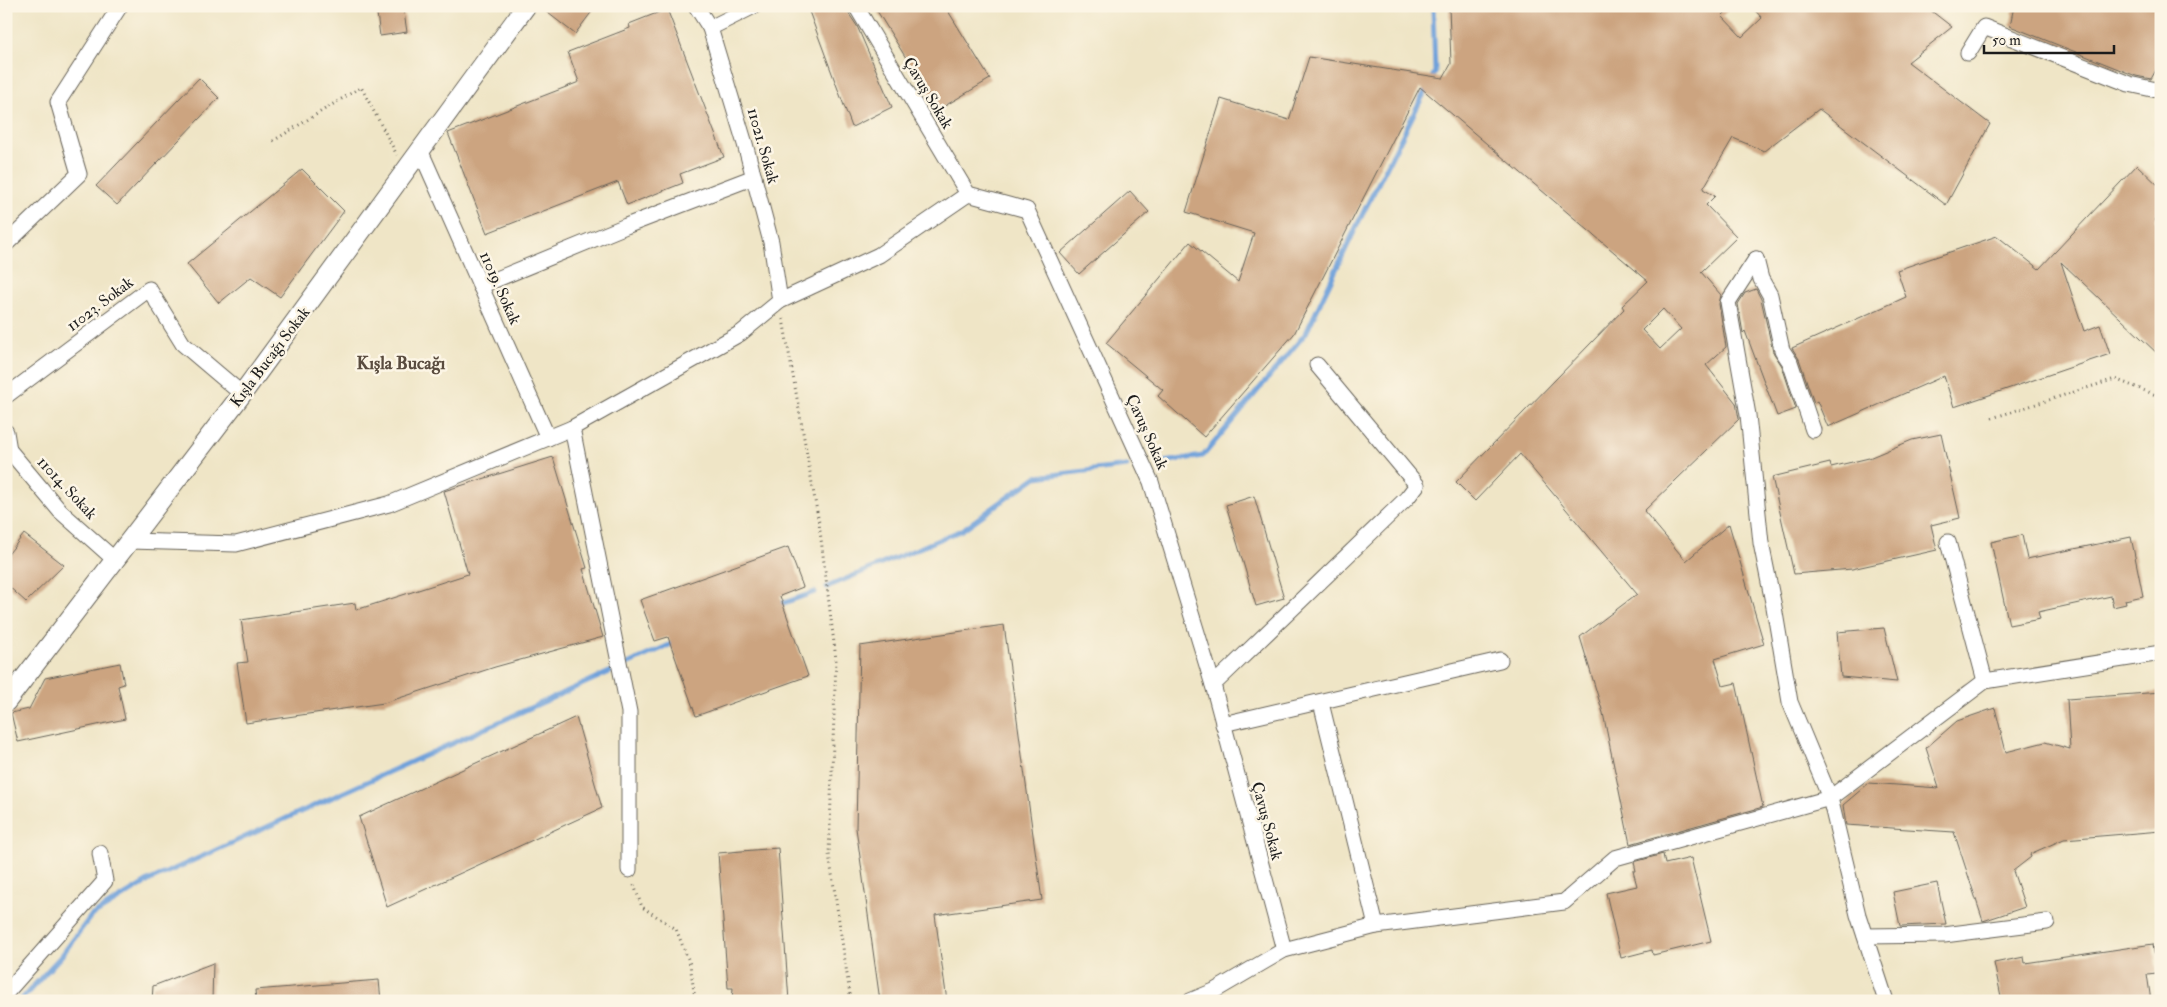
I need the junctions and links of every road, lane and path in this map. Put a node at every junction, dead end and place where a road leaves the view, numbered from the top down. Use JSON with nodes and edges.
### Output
{"nodes":[{"id":1,"x":120,"y":6,"type":"edge"},
{"id":2,"x":526,"y":6,"type":"edge"},
{"id":3,"x":696,"y":6,"type":"edge"},
{"id":4,"x":754,"y":6,"type":"edge"},
{"id":5,"x":854,"y":6,"type":"edge"},
{"id":6,"x":710,"y":28,"type":"junction"},
{"id":7,"x":1968,"y":53,"type":"dead end"},
{"id":8,"x":2161,"y":91,"type":"edge"},
{"id":9,"x":273,"y":141,"type":"dead end"},
{"id":10,"x":421,"y":152,"type":"junction"},
{"id":11,"x":406,"y":171,"type":"junction"},
{"id":12,"x":754,"y":177,"type":"junction"},
{"id":13,"x":968,"y":194,"type":"junction"},
{"id":14,"x":6,"y":244,"type":"edge"},
{"id":15,"x":480,"y":286,"type":"junction"},
{"id":16,"x":780,"y":301,"type":"junction"},
{"id":17,"x":1317,"y":364,"type":"dead end"},
{"id":18,"x":242,"y":394,"type":"junction"},
{"id":19,"x":6,"y":396,"type":"edge"},
{"id":20,"x":2161,"y":397,"type":"edge"},
{"id":21,"x":1992,"y":418,"type":"dead end"},
{"id":22,"x":572,"y":428,"type":"junction"},
{"id":23,"x":1813,"y":430,"type":"dead end"},
{"id":24,"x":6,"y":432,"type":"edge"},
{"id":25,"x":548,"y":438,"type":"junction"},
{"id":26,"x":130,"y":541,"type":"junction"},
{"id":27,"x":1948,"y":542,"type":"dead end"},
{"id":28,"x":115,"y":560,"type":"junction"},
{"id":29,"x":2161,"y":654,"type":"edge"},
{"id":30,"x":1500,"y":660,"type":"dead end"},
{"id":31,"x":1985,"y":681,"type":"junction"},
{"id":32,"x":1213,"y":685,"type":"junction"},
{"id":33,"x":6,"y":702,"type":"edge"},
{"id":34,"x":1321,"y":703,"type":"junction"},
{"id":35,"x":1223,"y":724,"type":"junction"},
{"id":36,"x":1830,"y":798,"type":"junction"},
{"id":37,"x":100,"y":853,"type":"dead end"},
{"id":38,"x":629,"y":870,"type":"joint"},
{"id":39,"x":2047,"y":922,"type":"dead end"},
{"id":40,"x":1376,"y":926,"type":"junction"},
{"id":41,"x":1865,"y":936,"type":"junction"},
{"id":42,"x":1284,"y":950,"type":"junction"},
{"id":43,"x":6,"y":994,"type":"edge"},
{"id":44,"x":1214,"y":996,"type":"edge"},
{"id":45,"x":693,"y":1001,"type":"edge"},
{"id":46,"x":850,"y":1001,"type":"edge"},
{"id":47,"x":1190,"y":1001,"type":"edge"},
{"id":48,"x":1886,"y":1001,"type":"edge"}],
"edges":[{"from":1,"to":14,"type":"street"},
{"from":2,"to":10,"type":"street","name":"Kışla Bucağı Sokak"},
{"from":3,"to":6,"type":"street","name":"11021. Sokak"},
{"from":4,"to":6,"type":"street"},
{"from":5,"to":13,"type":"street","name":"Çavuş Sokak"},
{"from":6,"to":12,"type":"street","name":"11021. Sokak"},
{"from":7,"to":8,"type":"street"},
{"from":9,"to":11,"type":"path"},
{"from":10,"to":11,"type":"street","name":"Kışla Bucağı Sokak"},
{"from":10,"to":15,"type":"street","name":"11019. Sokak"},
{"from":11,"to":18,"type":"street","name":"Kışla Bucağı Sokak"},
{"from":12,"to":15,"type":"street"},
{"from":12,"to":16,"type":"street","name":"11021. Sokak"},
{"from":13,"to":16,"type":"street"},
{"from":13,"to":32,"type":"street","name":"Çavuş Sokak"},
{"from":15,"to":25,"type":"street","name":"11019. Sokak"},
{"from":16,"to":22,"type":"street"},
{"from":16,"to":46,"type":"path"},
{"from":17,"to":32,"type":"street"},
{"from":18,"to":19,"type":"street","name":"11023. Sokak"},
{"from":18,"to":26,"type":"street","name":"Kışla Bucağı Sokak"},
{"from":20,"to":21,"type":"path"},
{"from":22,"to":25,"type":"street"},
{"from":22,"to":38,"type":"street"},
{"from":23,"to":36,"type":"street"},
{"from":24,"to":28,"type":"street","name":"11014. Sokak"},
{"from":25,"to":26,"type":"street"},
{"from":26,"to":28,"type":"street","name":"Kışla Bucağı Sokak"},
{"from":27,"to":31,"type":"street"},
{"from":28,"to":33,"type":"street","name":"Kışla Bucağı Sokak"},
{"from":29,"to":31,"type":"street"},
{"from":30,"to":34,"type":"street"},
{"from":31,"to":36,"type":"street"},
{"from":32,"to":35,"type":"street","name":"Çavuş Sokak"},
{"from":34,"to":35,"type":"street"},
{"from":34,"to":40,"type":"street"},
{"from":35,"to":42,"type":"street","name":"Çavuş Sokak"},
{"from":36,"to":40,"type":"street"},
{"from":36,"to":41,"type":"street"},
{"from":37,"to":43,"type":"street"},
{"from":38,"to":45,"type":"path"},
{"from":39,"to":41,"type":"street"},
{"from":40,"to":42,"type":"street"},
{"from":41,"to":48,"type":"street"},
{"from":42,"to":44,"type":"street"},
{"from":44,"to":47,"type":"street"}]}
